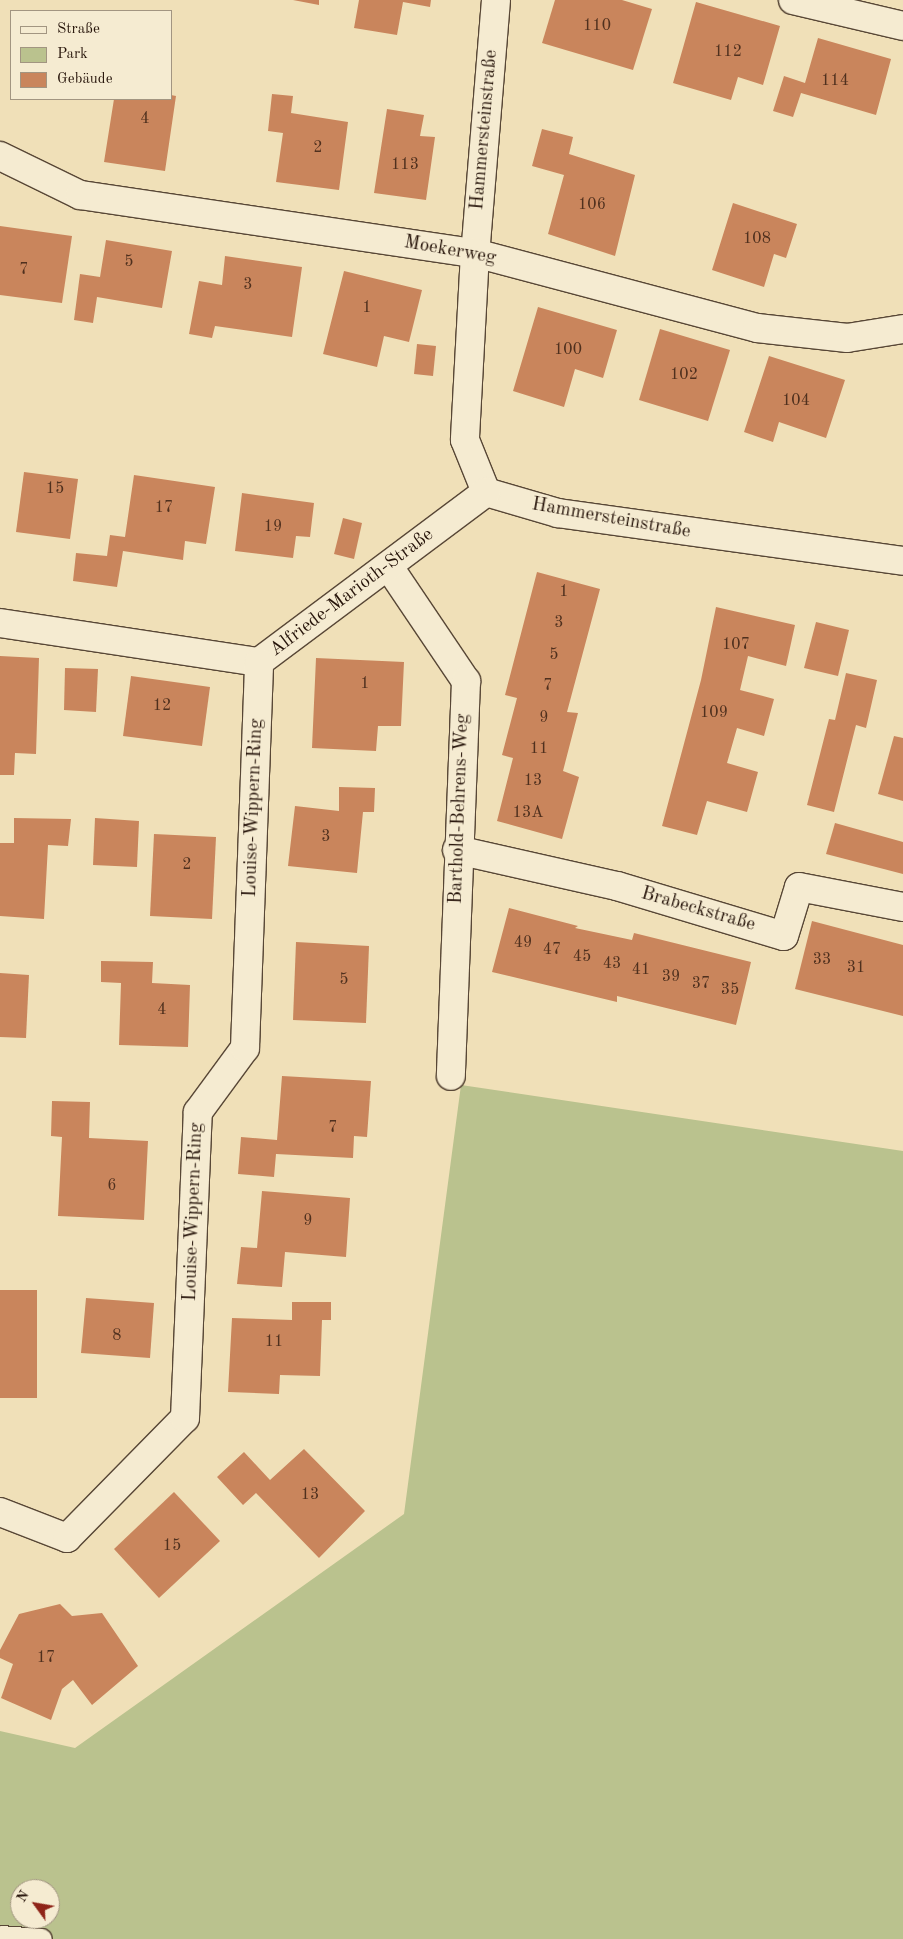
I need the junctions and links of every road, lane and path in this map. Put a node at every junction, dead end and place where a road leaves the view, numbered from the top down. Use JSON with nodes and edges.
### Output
{"nodes":[{"id":1,"x":496,"y":0,"type":"edge"},
{"id":2,"x":793,"y":0,"type":"edge"},
{"id":3,"x":903,"y":26,"type":"edge"},
{"id":4,"x":0,"y":156,"type":"edge"},
{"id":5,"x":475,"y":253,"type":"junction"},
{"id":6,"x":903,"y":329,"type":"edge"},
{"id":7,"x":486,"y":492,"type":"junction"},
{"id":8,"x":903,"y":561,"type":"edge"},
{"id":9,"x":389,"y":567,"type":"junction"},
{"id":10,"x":0,"y":623,"type":"edge"},
{"id":11,"x":259,"y":662,"type":"junction"},
{"id":12,"x":458,"y":850,"type":"junction"},
{"id":13,"x":903,"y":907,"type":"edge"},
{"id":14,"x":451,"y":1076,"type":"dead end"},
{"id":15,"x":0,"y":1512,"type":"edge"},
{"id":16,"x":0,"y":1936,"type":"edge"},
{"id":17,"x":41,"y":1939,"type":"edge"}],
"edges":[{"from":1,"to":5,"type":"street","name":"Hammersteinstraße"},
{"from":2,"to":3,"type":"street"},
{"from":4,"to":5,"type":"street","name":"Moekerweg"},
{"from":5,"to":6,"type":"street","name":"Moekerweg"},
{"from":5,"to":7,"type":"street","name":"Hammersteinstraße"},
{"from":7,"to":8,"type":"street","name":"Hammersteinstraße"},
{"from":7,"to":9,"type":"street","name":"Alfriede-Marioth-Straße"},
{"from":9,"to":11,"type":"street","name":"Alfriede-Marioth-Straße"},
{"from":9,"to":12,"type":"street","name":"Barthold-Behrens-Weg"},
{"from":10,"to":11,"type":"street","name":"Alfriede-Marioth-Straße"},
{"from":11,"to":15,"type":"street","name":"Louise-Wippern-Ring"},
{"from":12,"to":13,"type":"street","name":"Brabeckstraße"},
{"from":12,"to":14,"type":"street","name":"Barthold-Behrens-Weg"},
{"from":16,"to":17,"type":"lane"}]}
